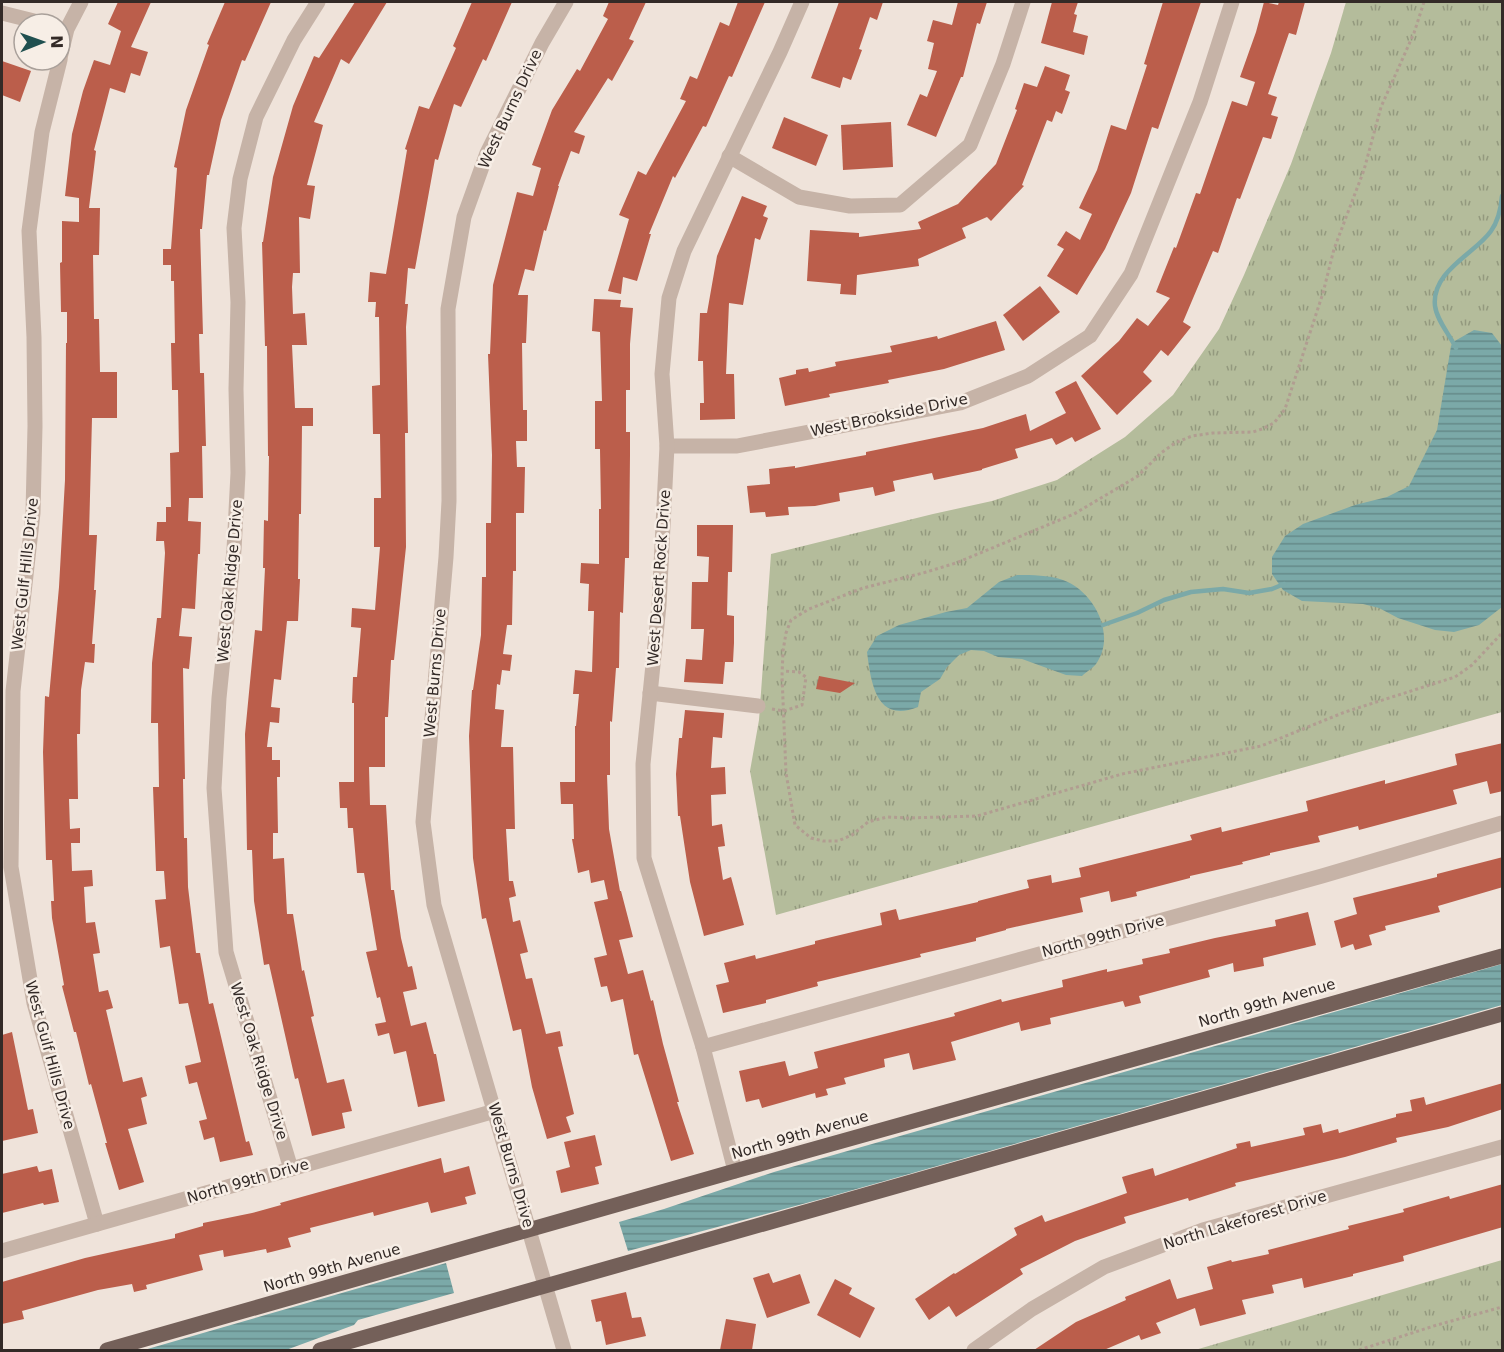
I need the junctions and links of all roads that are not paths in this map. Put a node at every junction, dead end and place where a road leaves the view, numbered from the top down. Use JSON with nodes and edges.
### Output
{"nodes":[{"id":1,"x":81,"y":2,"type":"edge"},
{"id":2,"x":318,"y":2,"type":"edge"},
{"id":3,"x":566,"y":2,"type":"edge"},
{"id":4,"x":802,"y":2,"type":"edge"},
{"id":5,"x":1023,"y":2,"type":"edge"},
{"id":6,"x":1232,"y":2,"type":"edge"},
{"id":7,"x":72,"y":16,"type":"edge"},
{"id":8,"x":57,"y":72,"type":"edge"},
{"id":9,"x":729,"y":156,"type":"junction"},
{"id":10,"x":668,"y":446,"type":"junction"},
{"id":11,"x":650,"y":693,"type":"junction"},
{"id":12,"x":758,"y":706,"type":"road end"},
{"id":13,"x":1503,"y":823,"type":"edge"},
{"id":14,"x":1503,"y":956,"type":"edge"},
{"id":15,"x":1503,"y":1014,"type":"edge"},
{"id":16,"x":703,"y":1047,"type":"junction"},
{"id":17,"x":495,"y":1111,"type":"junction"},
{"id":18,"x":1503,"y":1147,"type":"edge"},
{"id":19,"x":291,"y":1169,"type":"junction"},
{"id":20,"x":735,"y":1172,"type":"junction"},
{"id":21,"x":97,"y":1224,"type":"junction"},
{"id":22,"x":530,"y":1230,"type":"junction"},
{"id":23,"x":2,"y":1251,"type":"edge"},
{"id":24,"x":546,"y":1287,"type":"junction"},
{"id":25,"x":107,"y":1350,"type":"edge"},
{"id":26,"x":320,"y":1350,"type":"edge"},
{"id":27,"x":564,"y":1350,"type":"edge"},
{"id":28,"x":974,"y":1350,"type":"edge"}],
"edges":[{"from":1,"to":7,"type":"street","name":"West Gulf Hills Drive"},
{"from":2,"to":19,"type":"street","name":"West Oak Ridge Drive"},
{"from":3,"to":17,"type":"street","name":"West Burns Drive"},
{"from":4,"to":9,"type":"street","name":"West Desert Rock Drive"},
{"from":5,"to":9,"type":"street"},
{"from":6,"to":10,"type":"street","name":"West Brookside Drive"},
{"from":8,"to":21,"type":"street","name":"West Gulf Hills Drive"},
{"from":9,"to":10,"type":"street","name":"West Desert Rock Drive"},
{"from":10,"to":11,"type":"street","name":"West Desert Rock Drive"},
{"from":11,"to":12,"type":"street"},
{"from":11,"to":16,"type":"street","name":"West Desert Rock Drive"},
{"from":13,"to":16,"type":"street","name":"North 99th Drive"},
{"from":14,"to":20,"type":"main road","name":"North 99th Avenue"},
{"from":15,"to":24,"type":"main road"},
{"from":16,"to":20,"type":"street","name":"West Desert Rock Drive"},
{"from":17,"to":19,"type":"street","name":"North 99th Drive"},
{"from":17,"to":22,"type":"street","name":"West Burns Drive"},
{"from":18,"to":28,"type":"street","name":"North Lakeforest Drive"},
{"from":19,"to":21,"type":"street","name":"North 99th Drive"},
{"from":20,"to":22,"type":"main road","name":"North 99th Avenue"},
{"from":21,"to":23,"type":"street","name":"North 99th Drive"},
{"from":22,"to":24,"type":"street","name":"West Burns Drive"},
{"from":22,"to":25,"type":"main road","name":"North 99th Avenue"},
{"from":24,"to":26,"type":"main road"},
{"from":24,"to":27,"type":"street","name":"West Burns Drive"}]}
